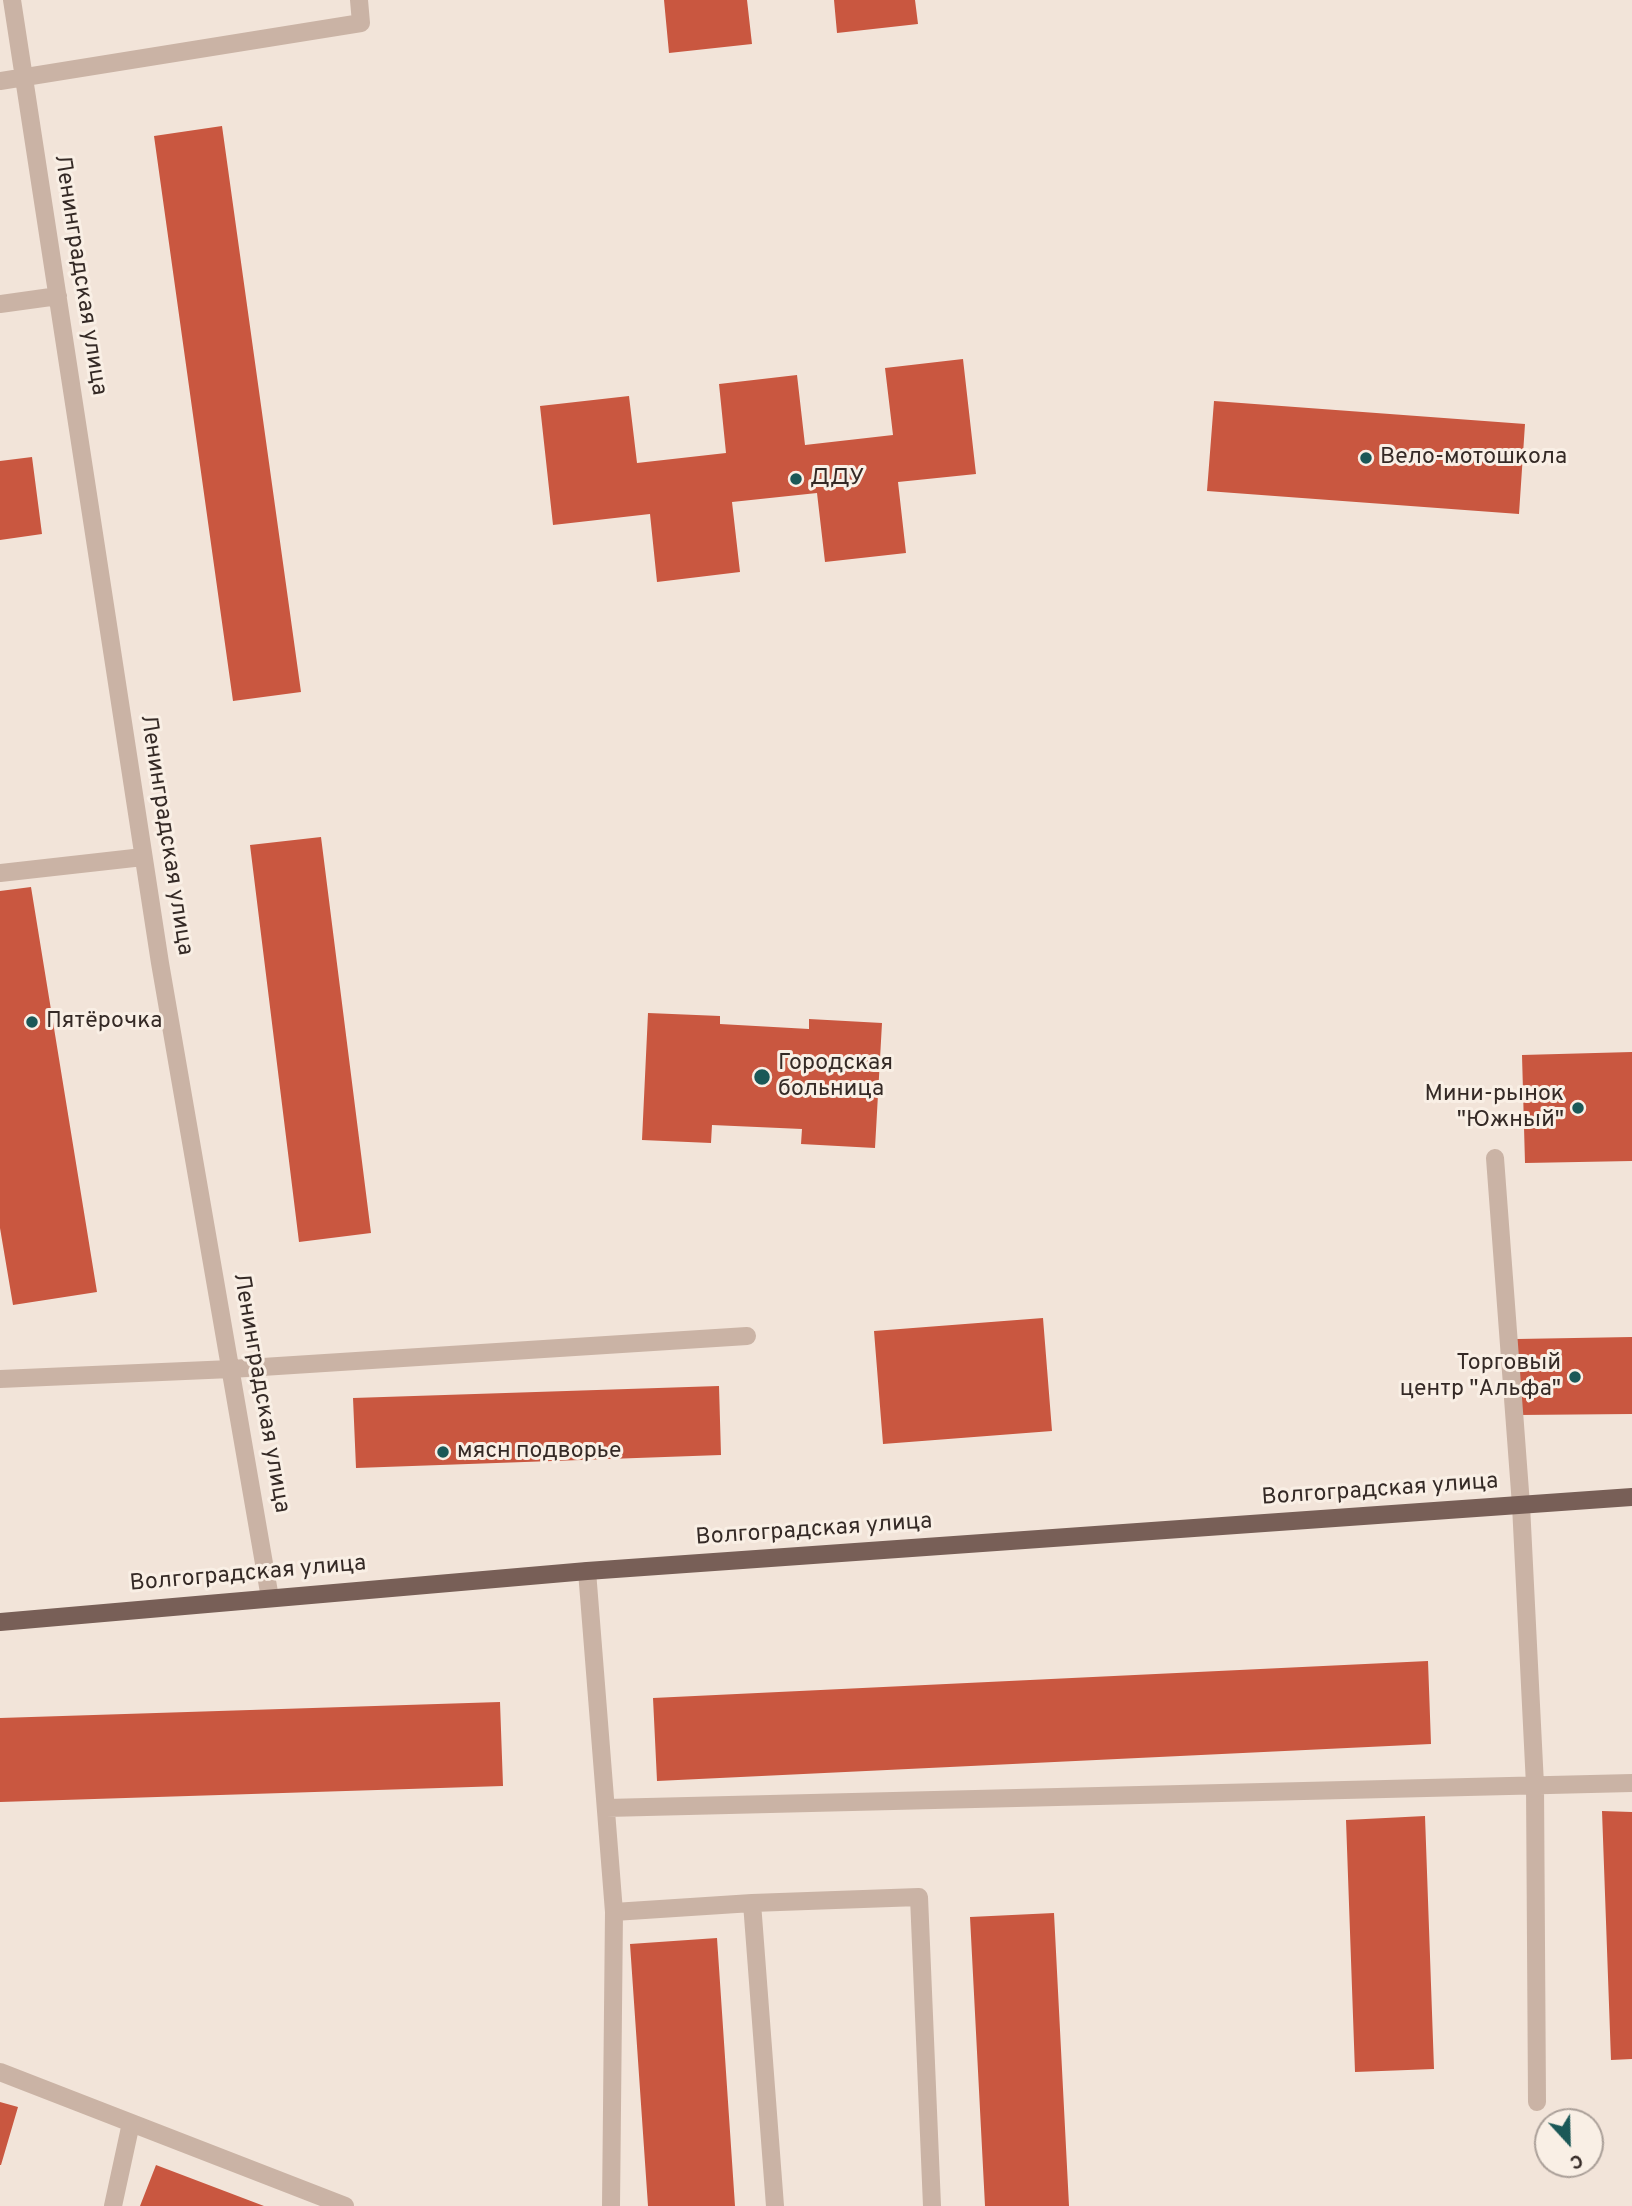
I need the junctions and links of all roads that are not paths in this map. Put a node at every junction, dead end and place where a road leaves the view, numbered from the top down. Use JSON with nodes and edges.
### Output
{"nodes":[{"id":1,"x":12,"y":0,"type":"edge"},
{"id":2,"x":359,"y":0,"type":"edge"},
{"id":3,"x":24,"y":77,"type":"junction"},
{"id":4,"x":0,"y":81,"type":"edge"},
{"id":5,"x":58,"y":296,"type":"junction"},
{"id":6,"x":0,"y":304,"type":"edge"},
{"id":7,"x":143,"y":857,"type":"junction"},
{"id":8,"x":0,"y":873,"type":"edge"},
{"id":9,"x":1495,"y":1157,"type":"dead end"},
{"id":10,"x":747,"y":1336,"type":"dead end"},
{"id":11,"x":231,"y":1369,"type":"junction"},
{"id":12,"x":0,"y":1379,"type":"edge"},
{"id":13,"x":1632,"y":1497,"type":"edge"},
{"id":14,"x":1521,"y":1505,"type":"junction"},
{"id":15,"x":587,"y":1571,"type":"junction"},
{"id":16,"x":271,"y":1598,"type":"junction"},
{"id":17,"x":0,"y":1622,"type":"edge"},
{"id":18,"x":1632,"y":1783,"type":"edge"},
{"id":19,"x":1535,"y":1785,"type":"junction"},
{"id":20,"x":606,"y":1808,"type":"junction"},
{"id":21,"x":752,"y":1903,"type":"junction"},
{"id":22,"x":614,"y":1912,"type":"junction"},
{"id":23,"x":0,"y":2072,"type":"edge"},
{"id":24,"x":1537,"y":2102,"type":"dead end"},
{"id":25,"x":131,"y":2123,"type":"junction"},
{"id":26,"x":113,"y":2206,"type":"edge"},
{"id":27,"x":345,"y":2206,"type":"edge"},
{"id":28,"x":611,"y":2206,"type":"edge"},
{"id":29,"x":775,"y":2206,"type":"edge"},
{"id":30,"x":932,"y":2206,"type":"edge"}],
"edges":[{"from":1,"to":3,"type":"street","name":"Ленинградская улица"},
{"from":2,"to":3,"type":"street"},
{"from":3,"to":4,"type":"street"},
{"from":3,"to":5,"type":"street","name":"Ленинградская улица"},
{"from":5,"to":6,"type":"street"},
{"from":5,"to":7,"type":"street","name":"Ленинградская улица"},
{"from":7,"to":8,"type":"street"},
{"from":7,"to":11,"type":"street","name":"Ленинградская улица"},
{"from":9,"to":14,"type":"street"},
{"from":10,"to":11,"type":"street"},
{"from":11,"to":12,"type":"street"},
{"from":11,"to":16,"type":"street","name":"Ленинградская улица"},
{"from":13,"to":14,"type":"main road","name":"Волгоградская улица"},
{"from":14,"to":15,"type":"main road","name":"Волгоградская улица"},
{"from":14,"to":19,"type":"street"},
{"from":15,"to":16,"type":"main road","name":"Волгоградская улица"},
{"from":15,"to":20,"type":"street"},
{"from":16,"to":17,"type":"main road","name":"Волгоградская улица"},
{"from":18,"to":19,"type":"street"},
{"from":19,"to":20,"type":"street"},
{"from":19,"to":24,"type":"street"},
{"from":20,"to":22,"type":"street"},
{"from":21,"to":22,"type":"street"},
{"from":21,"to":29,"type":"street"},
{"from":21,"to":30,"type":"street"},
{"from":22,"to":28,"type":"street"},
{"from":23,"to":25,"type":"street"},
{"from":25,"to":26,"type":"street"},
{"from":25,"to":27,"type":"street"}]}
